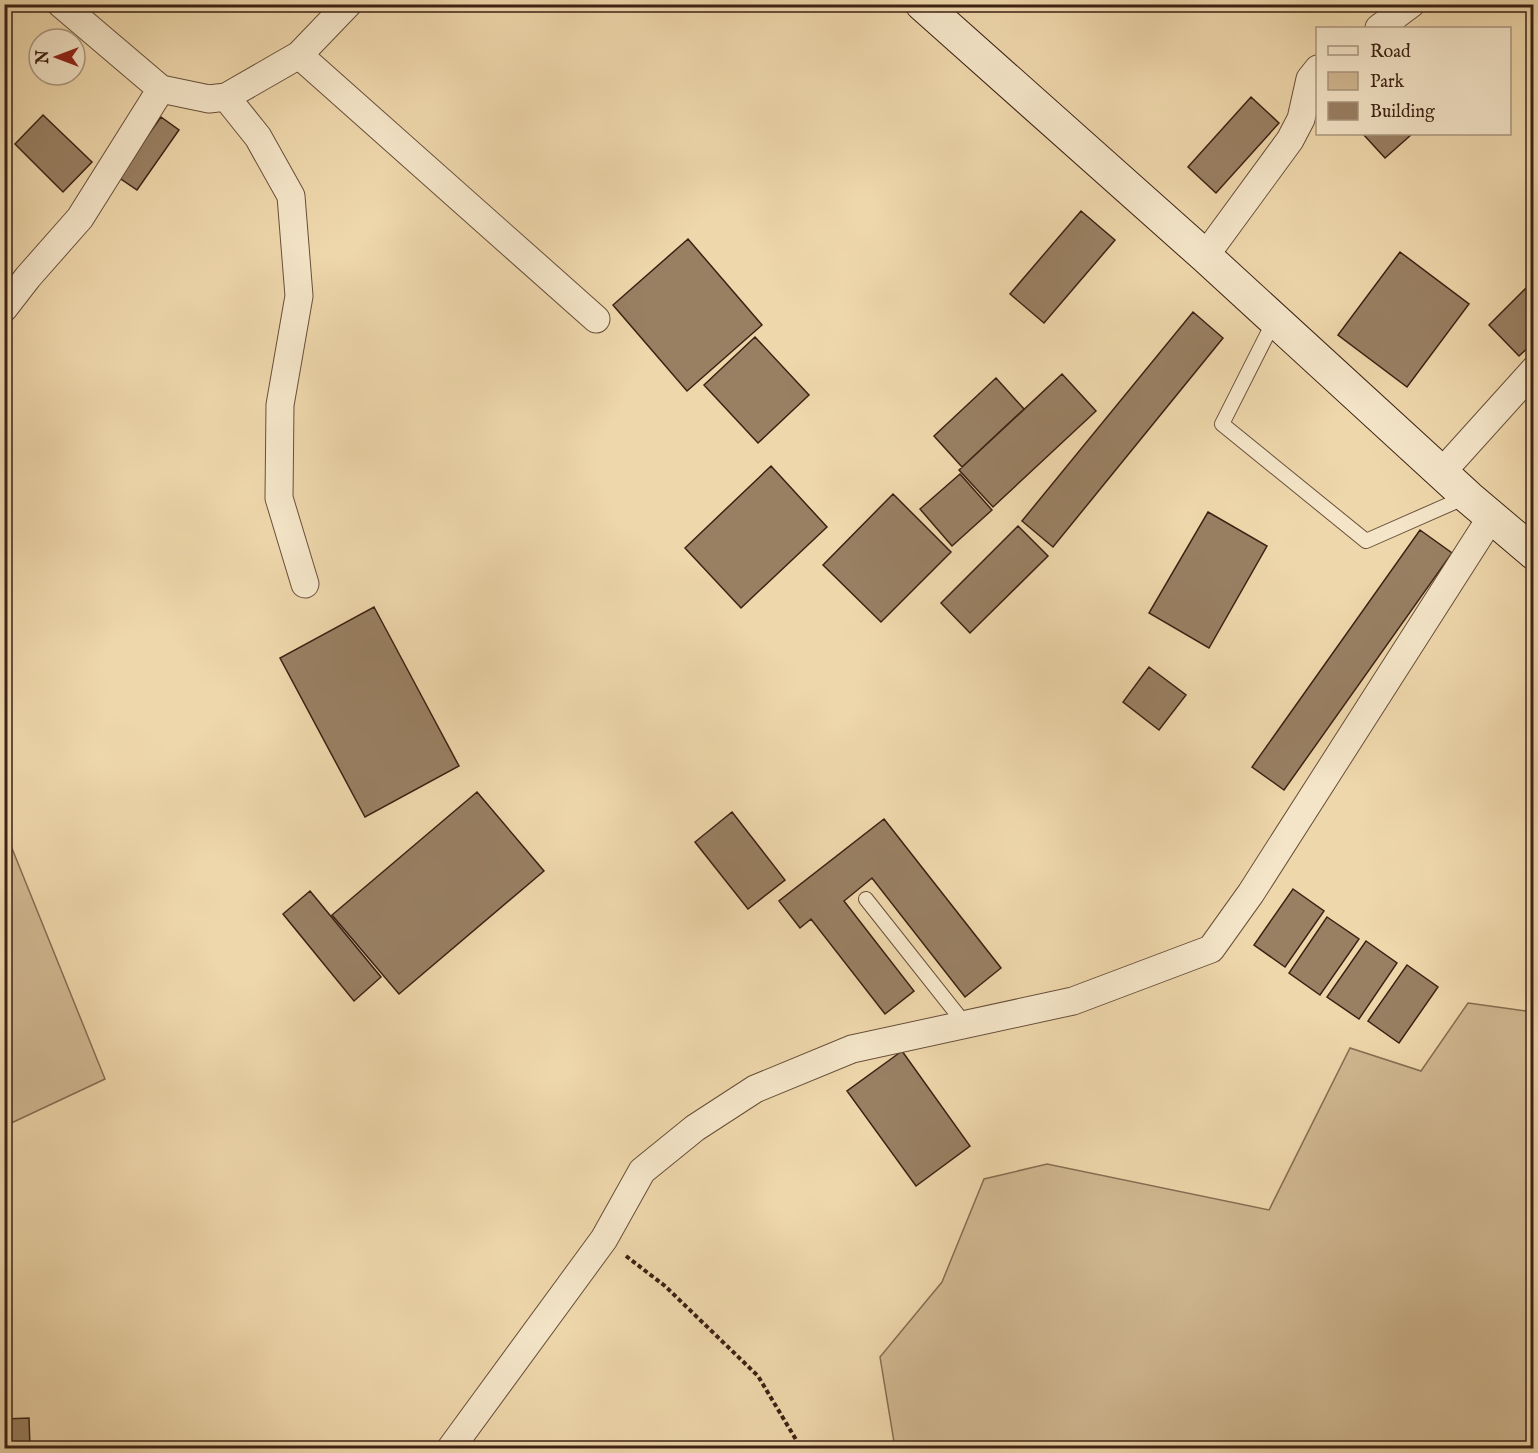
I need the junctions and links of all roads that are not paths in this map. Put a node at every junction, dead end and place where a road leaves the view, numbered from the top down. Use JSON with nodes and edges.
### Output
{"nodes":[{"id":1,"x":61,"y":4,"type":"edge"},
{"id":2,"x":348,"y":4,"type":"edge"},
{"id":3,"x":922,"y":4,"type":"edge"},
{"id":4,"x":1411,"y":4,"type":"edge"},
{"id":5,"x":1380,"y":27,"type":"edge"},
{"id":6,"x":299,"y":54,"type":"junction"},
{"id":7,"x":1316,"y":70,"type":"edge"},
{"id":8,"x":161,"y":89,"type":"junction"},
{"id":9,"x":226,"y":97,"type":"junction"},
{"id":10,"x":1206,"y":256,"type":"junction"},
{"id":11,"x":4,"y":308,"type":"edge"},
{"id":12,"x":596,"y":319,"type":"dead end"},
{"id":13,"x":1275,"y":319,"type":"junction"},
{"id":14,"x":1533,"y":370,"type":"edge"},
{"id":15,"x":1442,"y":472,"type":"junction"},
{"id":16,"x":1480,"y":506,"type":"junction"},
{"id":17,"x":1529,"y":541,"type":"edge"},
{"id":18,"x":305,"y":584,"type":"dead end"},
{"id":19,"x":866,"y":899,"type":"dead end"},
{"id":20,"x":964,"y":1024,"type":"junction"},
{"id":21,"x":451,"y":1449,"type":"edge"}],
"edges":[{"from":1,"to":8,"type":"street"},
{"from":2,"to":6,"type":"street"},
{"from":3,"to":10,"type":"main road"},
{"from":4,"to":5,"type":"street"},
{"from":6,"to":9,"type":"street"},
{"from":6,"to":12,"type":"street"},
{"from":7,"to":10,"type":"street"},
{"from":8,"to":9,"type":"street"},
{"from":8,"to":11,"type":"street"},
{"from":9,"to":18,"type":"street"},
{"from":10,"to":13,"type":"main road"},
{"from":13,"to":15,"type":"main road"},
{"from":13,"to":16,"type":"lane"},
{"from":14,"to":15,"type":"street"},
{"from":15,"to":16,"type":"main road"},
{"from":16,"to":17,"type":"main road"},
{"from":16,"to":20,"type":"street"},
{"from":19,"to":20,"type":"lane"},
{"from":20,"to":21,"type":"street"}]}
